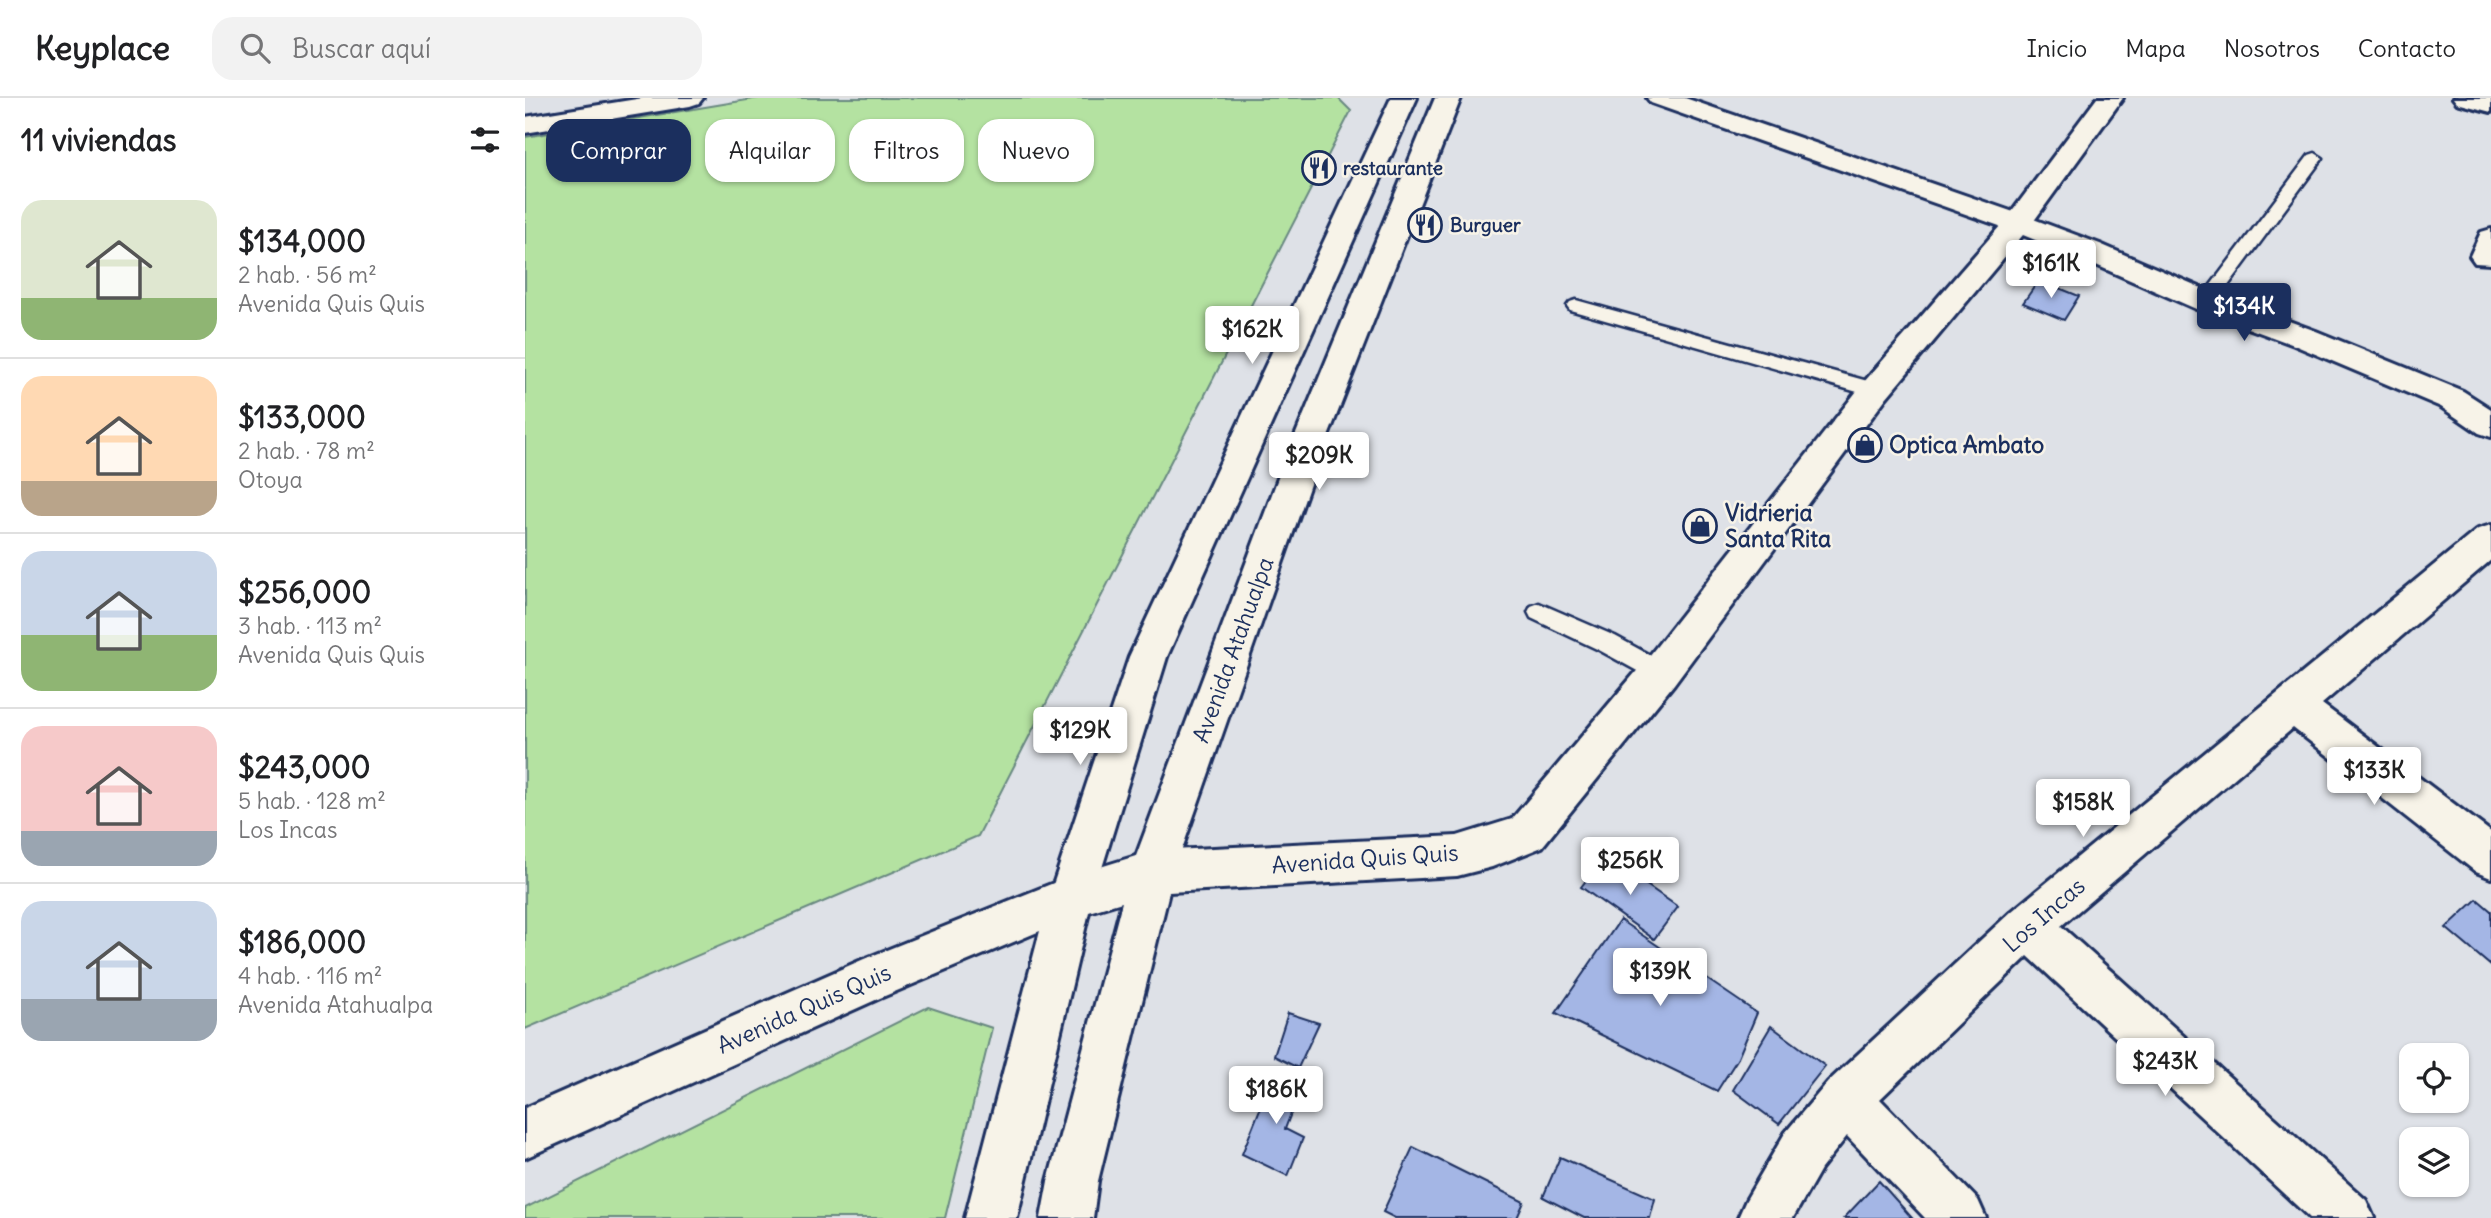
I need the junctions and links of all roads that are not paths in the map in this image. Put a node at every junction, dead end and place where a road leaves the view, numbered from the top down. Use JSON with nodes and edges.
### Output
{"nodes":[{"id":1,"x":1404,"y":98,"type":"edge"},
{"id":2,"x":1448,"y":98,"type":"edge"},
{"id":3,"x":1660,"y":98,"type":"edge"},
{"id":4,"x":2110,"y":98,"type":"edge"},
{"id":5,"x":2466,"y":98,"type":"edge"},
{"id":6,"x":682,"y":99,"type":"edge"},
{"id":7,"x":1690,"y":102,"type":"edge"},
{"id":8,"x":2491,"y":104,"type":"edge"},
{"id":9,"x":525,"y":125,"type":"edge"},
{"id":10,"x":2315,"y":158,"type":"dead end"},
{"id":11,"x":2018,"y":223,"type":"junction"},
{"id":12,"x":2207,"y":302,"type":"junction"},
{"id":13,"x":1576,"y":306,"type":"dead end"},
{"id":14,"x":1875,"y":390,"type":"junction"},
{"id":15,"x":2491,"y":425,"type":"edge"},
{"id":16,"x":2491,"y":539,"type":"edge"},
{"id":17,"x":1539,"y":612,"type":"dead end"},
{"id":18,"x":1660,"y":672,"type":"junction"},
{"id":19,"x":2294,"y":706,"type":"junction"},
{"id":20,"x":2491,"y":858,"type":"edge"},
{"id":21,"x":1152,"y":872,"type":"junction"},
{"id":22,"x":1071,"y":897,"type":"junction"},
{"id":23,"x":2028,"y":926,"type":"junction"},
{"id":24,"x":1845,"y":1100,"type":"junction"},
{"id":25,"x":525,"y":1133,"type":"edge"},
{"id":26,"x":991,"y":1218,"type":"edge"},
{"id":27,"x":1067,"y":1218,"type":"edge"},
{"id":28,"x":1764,"y":1218,"type":"edge"},
{"id":29,"x":1960,"y":1218,"type":"edge"},
{"id":30,"x":2349,"y":1218,"type":"edge"}],
"edges":[{"from":1,"to":22,"type":"main road"},
{"from":2,"to":21,"type":"main road","name":"Avenida Atahualpa"},
{"from":3,"to":7,"type":"main road"},
{"from":4,"to":11,"type":"main road","name":"Avenida Quis Quis"},
{"from":5,"to":8,"type":"main road"},
{"from":6,"to":9,"type":"main road"},
{"from":7,"to":11,"type":"main road"},
{"from":10,"to":12,"type":"lane"},
{"from":11,"to":12,"type":"main road"},
{"from":11,"to":14,"type":"main road","name":"Avenida Quis Quis"},
{"from":12,"to":15,"type":"main road"},
{"from":13,"to":14,"type":"lane"},
{"from":14,"to":18,"type":"main road","name":"Avenida Quis Quis"},
{"from":16,"to":19,"type":"main road","name":"Los Incas"},
{"from":17,"to":18,"type":"lane"},
{"from":18,"to":21,"type":"main road","name":"Avenida Quis Quis"},
{"from":19,"to":20,"type":"main road"},
{"from":19,"to":23,"type":"main road","name":"Los Incas"},
{"from":21,"to":22,"type":"main road","name":"Avenida Quis Quis"},
{"from":21,"to":27,"type":"main road","name":"Avenida Atahualpa"},
{"from":22,"to":25,"type":"main road","name":"Avenida Quis Quis"},
{"from":22,"to":26,"type":"main road"},
{"from":23,"to":24,"type":"main road","name":"Los Incas"},
{"from":23,"to":30,"type":"main road"},
{"from":24,"to":28,"type":"main road","name":"Los Incas"},
{"from":24,"to":29,"type":"main road"}]}
